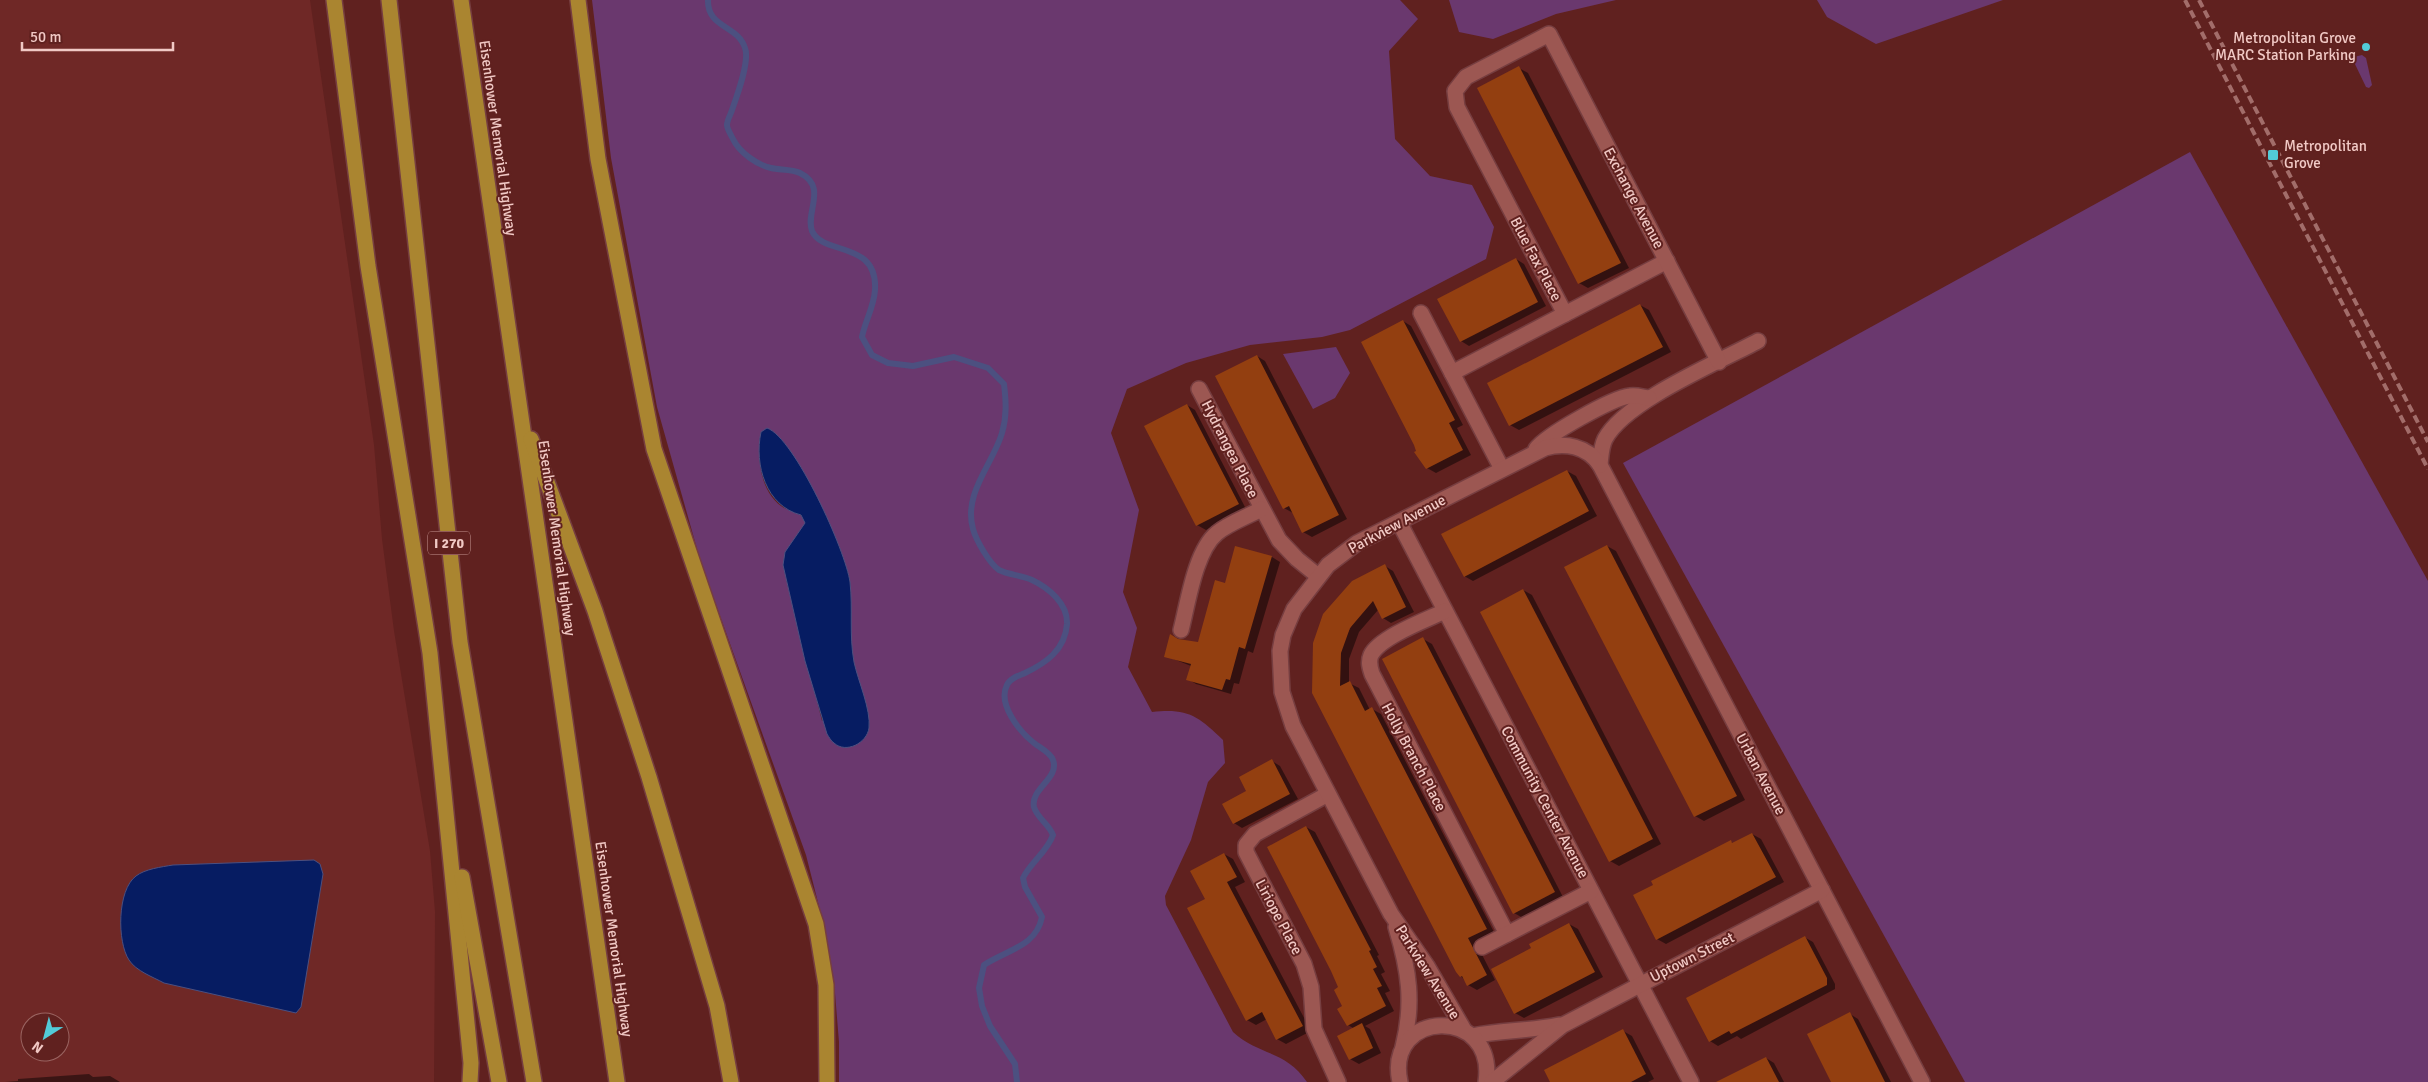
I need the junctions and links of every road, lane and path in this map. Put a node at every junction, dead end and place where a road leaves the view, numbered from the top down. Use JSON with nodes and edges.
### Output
{"nodes":[{"id":1,"x":334,"y":0,"type":"edge"},
{"id":2,"x":389,"y":0,"type":"edge"},
{"id":3,"x":461,"y":0,"type":"edge"},
{"id":4,"x":578,"y":0,"type":"edge"},
{"id":5,"x":1549,"y":34,"type":"joint"},
{"id":6,"x":1667,"y":261,"type":"junction"},
{"id":7,"x":1421,"y":313,"type":"dead end"},
{"id":8,"x":1565,"y":314,"type":"junction"},
{"id":9,"x":1758,"y":342,"type":"dead end"},
{"id":10,"x":1720,"y":362,"type":"junction"},
{"id":11,"x":1452,"y":373,"type":"junction"},
{"id":12,"x":1199,"y":389,"type":"dead end"},
{"id":13,"x":1649,"y":398,"type":"junction"},
{"id":14,"x":521,"y":412,"type":"junction"},
{"id":15,"x":1534,"y":452,"type":"junction"},
{"id":16,"x":1600,"y":465,"type":"junction"},
{"id":17,"x":1502,"y":469,"type":"junction"},
{"id":18,"x":1261,"y":509,"type":"junction"},
{"id":19,"x":1399,"y":522,"type":"junction"},
{"id":20,"x":1318,"y":576,"type":"junction"},
{"id":21,"x":1445,"y":611,"type":"junction"},
{"id":22,"x":1181,"y":630,"type":"dead end"},
{"id":23,"x":1328,"y":794,"type":"junction"},
{"id":24,"x":446,"y":795,"type":"junction"},
{"id":25,"x":1591,"y":890,"type":"junction"},
{"id":26,"x":1822,"y":890,"type":"junction"},
{"id":27,"x":1391,"y":914,"type":"junction"},
{"id":28,"x":1507,"y":934,"type":"junction"},
{"id":29,"x":1482,"y":947,"type":"dead end"},
{"id":30,"x":1640,"y":984,"type":"junction"},
{"id":31,"x":1563,"y":1024,"type":"junction"},
{"id":32,"x":1468,"y":1033,"type":"junction"},
{"id":33,"x":1402,"y":1050,"type":"junction"},
{"id":34,"x":1687,"y":1081,"type":"edge"},
{"id":35,"x":470,"y":1082,"type":"edge"},
{"id":36,"x":498,"y":1082,"type":"edge"},
{"id":37,"x":534,"y":1082,"type":"edge"},
{"id":38,"x":617,"y":1082,"type":"edge"},
{"id":39,"x":731,"y":1082,"type":"edge"},
{"id":40,"x":828,"y":1082,"type":"edge"},
{"id":41,"x":1338,"y":1082,"type":"edge"},
{"id":42,"x":1400,"y":1082,"type":"edge"},
{"id":43,"x":1486,"y":1082,"type":"edge"},
{"id":44,"x":1492,"y":1082,"type":"edge"},
{"id":45,"x":1922,"y":1082,"type":"edge"}],
"edges":[{"from":1,"to":24,"type":"highway","number":"I 270"},
{"from":2,"to":37,"type":"highway","number":"I 270"},
{"from":3,"to":14,"type":"highway","name":"Eisenhower Memorial Highway"},
{"from":4,"to":40,"type":"highway"},
{"from":5,"to":6,"type":"street","name":"Exchange Avenue"},
{"from":5,"to":8,"type":"street","name":"Blue Fax Place"},
{"from":6,"to":8,"type":"street"},
{"from":6,"to":10,"type":"street","name":"Exchange Avenue"},
{"from":7,"to":11,"type":"street"},
{"from":8,"to":11,"type":"street","name":"Blue Fax Place"},
{"from":9,"to":10,"type":"street","name":"Parkview Avenue"},
{"from":10,"to":13,"type":"street","name":"Parkview Avenue"},
{"from":11,"to":17,"type":"street"},
{"from":12,"to":18,"type":"street","name":"Hydrangea Place"},
{"from":13,"to":15,"type":"street","name":"Parkview Avenue"},
{"from":13,"to":16,"type":"street"},
{"from":14,"to":38,"type":"highway","name":"Eisenhower Memorial Highway"},
{"from":14,"to":39,"type":"highway"},
{"from":15,"to":16,"type":"street","name":"Urban Avenue"},
{"from":15,"to":17,"type":"street","name":"Parkview Avenue"},
{"from":16,"to":26,"type":"street","name":"Urban Avenue"},
{"from":17,"to":19,"type":"street","name":"Parkview Avenue"},
{"from":18,"to":20,"type":"street","name":"Hydrangea Place"},
{"from":18,"to":22,"type":"street","name":"Hydrangea Place"},
{"from":19,"to":20,"type":"street","name":"Parkview Avenue"},
{"from":19,"to":21,"type":"street","name":"Community Center Avenue"},
{"from":20,"to":23,"type":"street","name":"Parkview Avenue"},
{"from":21,"to":25,"type":"street","name":"Community Center Avenue"},
{"from":21,"to":28,"type":"street","name":"Holly Branch Place"},
{"from":23,"to":27,"type":"street","name":"Parkview Avenue"},
{"from":23,"to":41,"type":"street","name":"Liriope Place"},
{"from":24,"to":35,"type":"highway"},
{"from":24,"to":36,"type":"highway","number":"I 270"},
{"from":25,"to":28,"type":"street"},
{"from":25,"to":30,"type":"street","name":"Community Center Avenue"},
{"from":26,"to":30,"type":"street","name":"Uptown Street"},
{"from":26,"to":45,"type":"street","name":"Urban Avenue"},
{"from":27,"to":32,"type":"street","name":"Parkview Avenue"},
{"from":27,"to":33,"type":"street","name":"Parkview Avenue"},
{"from":28,"to":29,"type":"street"},
{"from":30,"to":31,"type":"street","name":"Uptown Street"},
{"from":30,"to":34,"type":"street","name":"Community Center Avenue"},
{"from":31,"to":32,"type":"street","name":"Uptown Street"},
{"from":31,"to":44,"type":"street","name":"Uptown Street"},
{"from":32,"to":33,"type":"street","name":"Uptown Street"},
{"from":32,"to":43,"type":"street","name":"Parkview Avenue"},
{"from":33,"to":42,"type":"street","name":"Parkview Avenue"}]}
